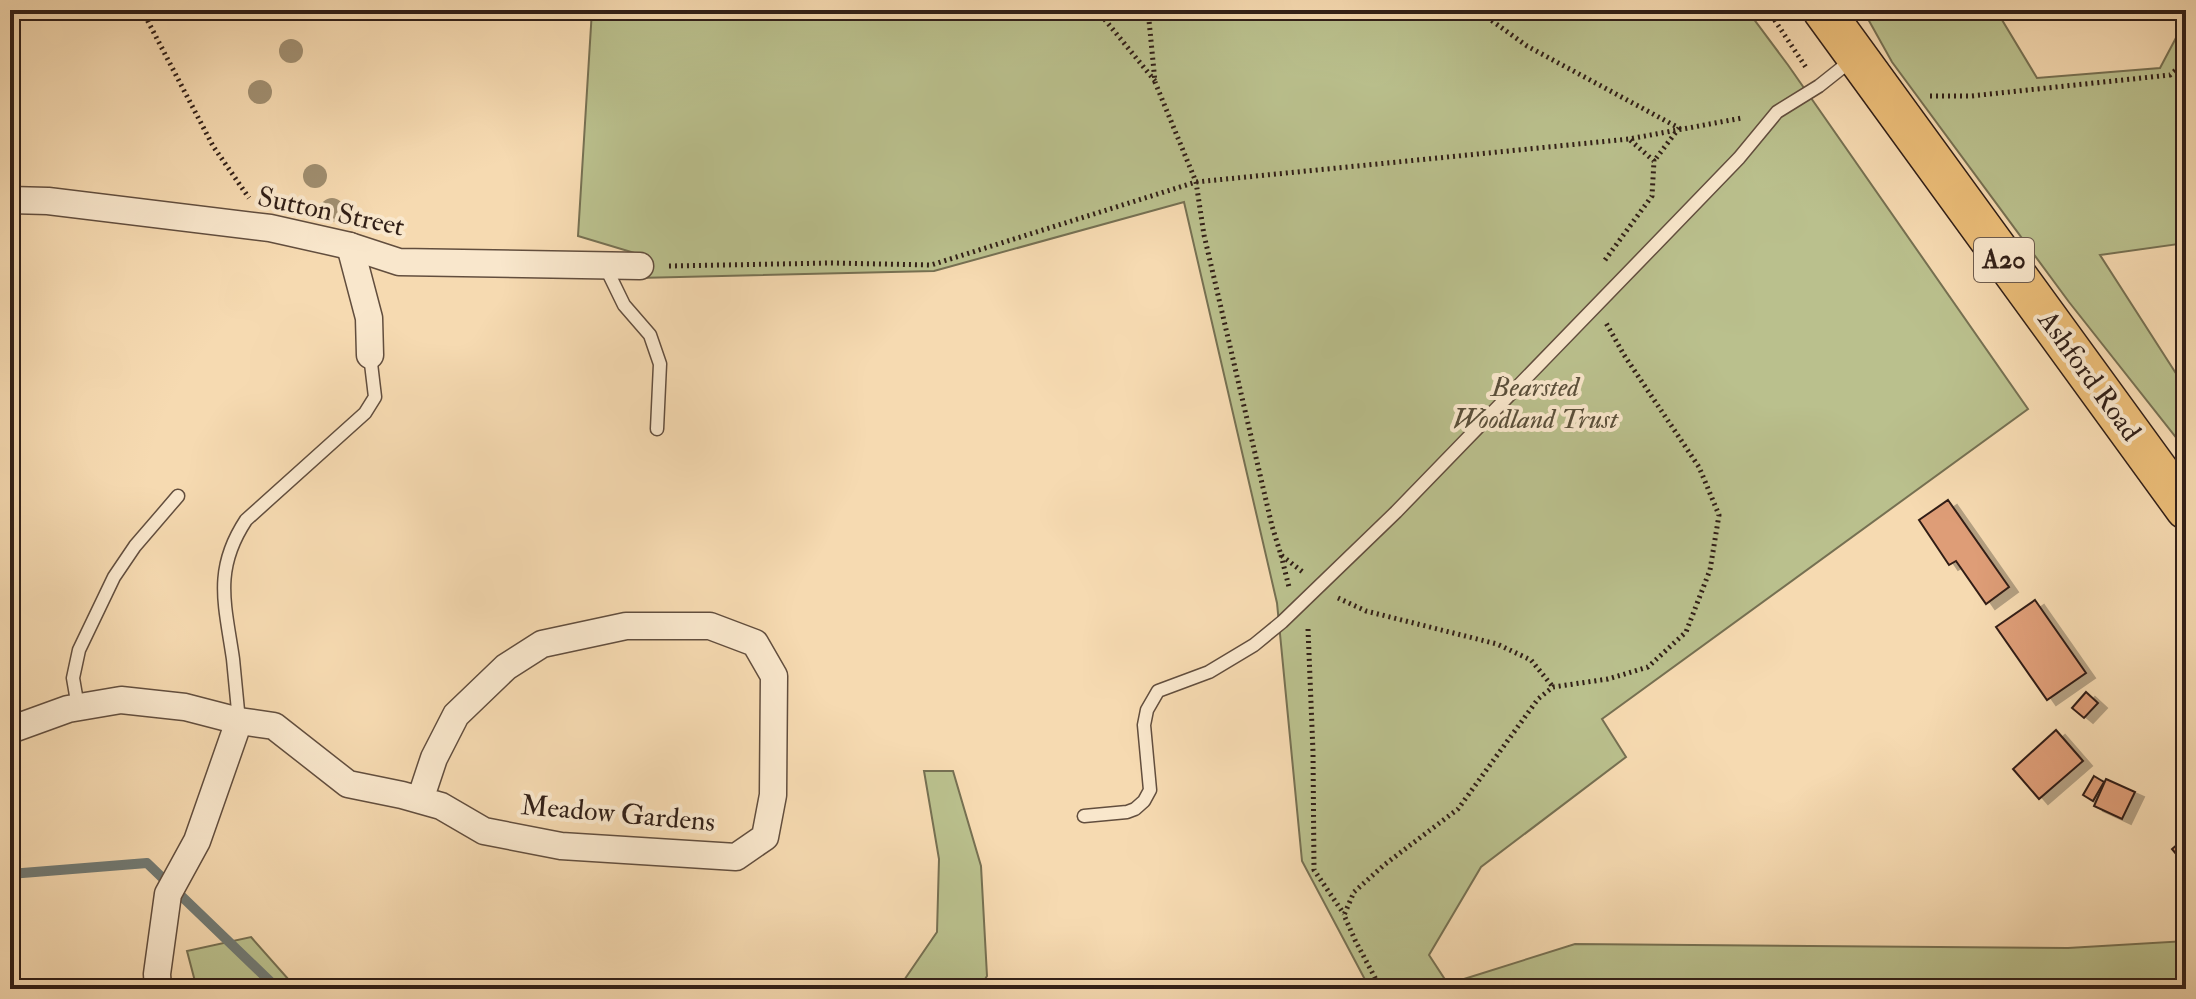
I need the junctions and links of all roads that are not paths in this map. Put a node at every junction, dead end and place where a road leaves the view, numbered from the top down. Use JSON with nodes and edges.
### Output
{"nodes":[{"id":1,"x":1823,"y":10,"type":"edge"},
{"id":2,"x":1856,"y":57,"type":"junction"},
{"id":3,"x":10,"y":200,"type":"edge"},
{"id":4,"x":350,"y":246,"type":"junction"},
{"id":5,"x":605,"y":266,"type":"junction"},
{"id":6,"x":640,"y":266,"type":"road end"},
{"id":7,"x":370,"y":355,"type":"joint"},
{"id":8,"x":657,"y":429,"type":"dead end"},
{"id":9,"x":178,"y":496,"type":"dead end"},
{"id":10,"x":2186,"y":509,"type":"edge"},
{"id":11,"x":78,"y":707,"type":"junction"},
{"id":12,"x":239,"y":721,"type":"junction"},
{"id":13,"x":10,"y":730,"type":"edge"},
{"id":14,"x":420,"y":800,"type":"junction"},
{"id":15,"x":1084,"y":816,"type":"dead end"},
{"id":16,"x":158,"y":989,"type":"edge"}],
"edges":[{"from":1,"to":2,"type":"main road","name":"Ashford Road","number":"A20"},
{"from":2,"to":10,"type":"main road","name":"Ashford Road","number":"A20"},
{"from":2,"to":15,"type":"lane"},
{"from":3,"to":4,"type":"street","name":"Sutton Street"},
{"from":4,"to":5,"type":"street","name":"Sutton Street"},
{"from":4,"to":7,"type":"street"},
{"from":5,"to":6,"type":"street","name":"Sutton Street"},
{"from":5,"to":8,"type":"lane"},
{"from":7,"to":12,"type":"lane"},
{"from":9,"to":11,"type":"lane"},
{"from":11,"to":12,"type":"street","name":"Meadow Gardens"},
{"from":11,"to":13,"type":"street","name":"Meadow Gardens"},
{"from":12,"to":14,"type":"street","name":"Meadow Gardens"},
{"from":12,"to":16,"type":"street"},
{"from":14,"to":14,"type":"street","name":"Meadow Gardens"}]}
